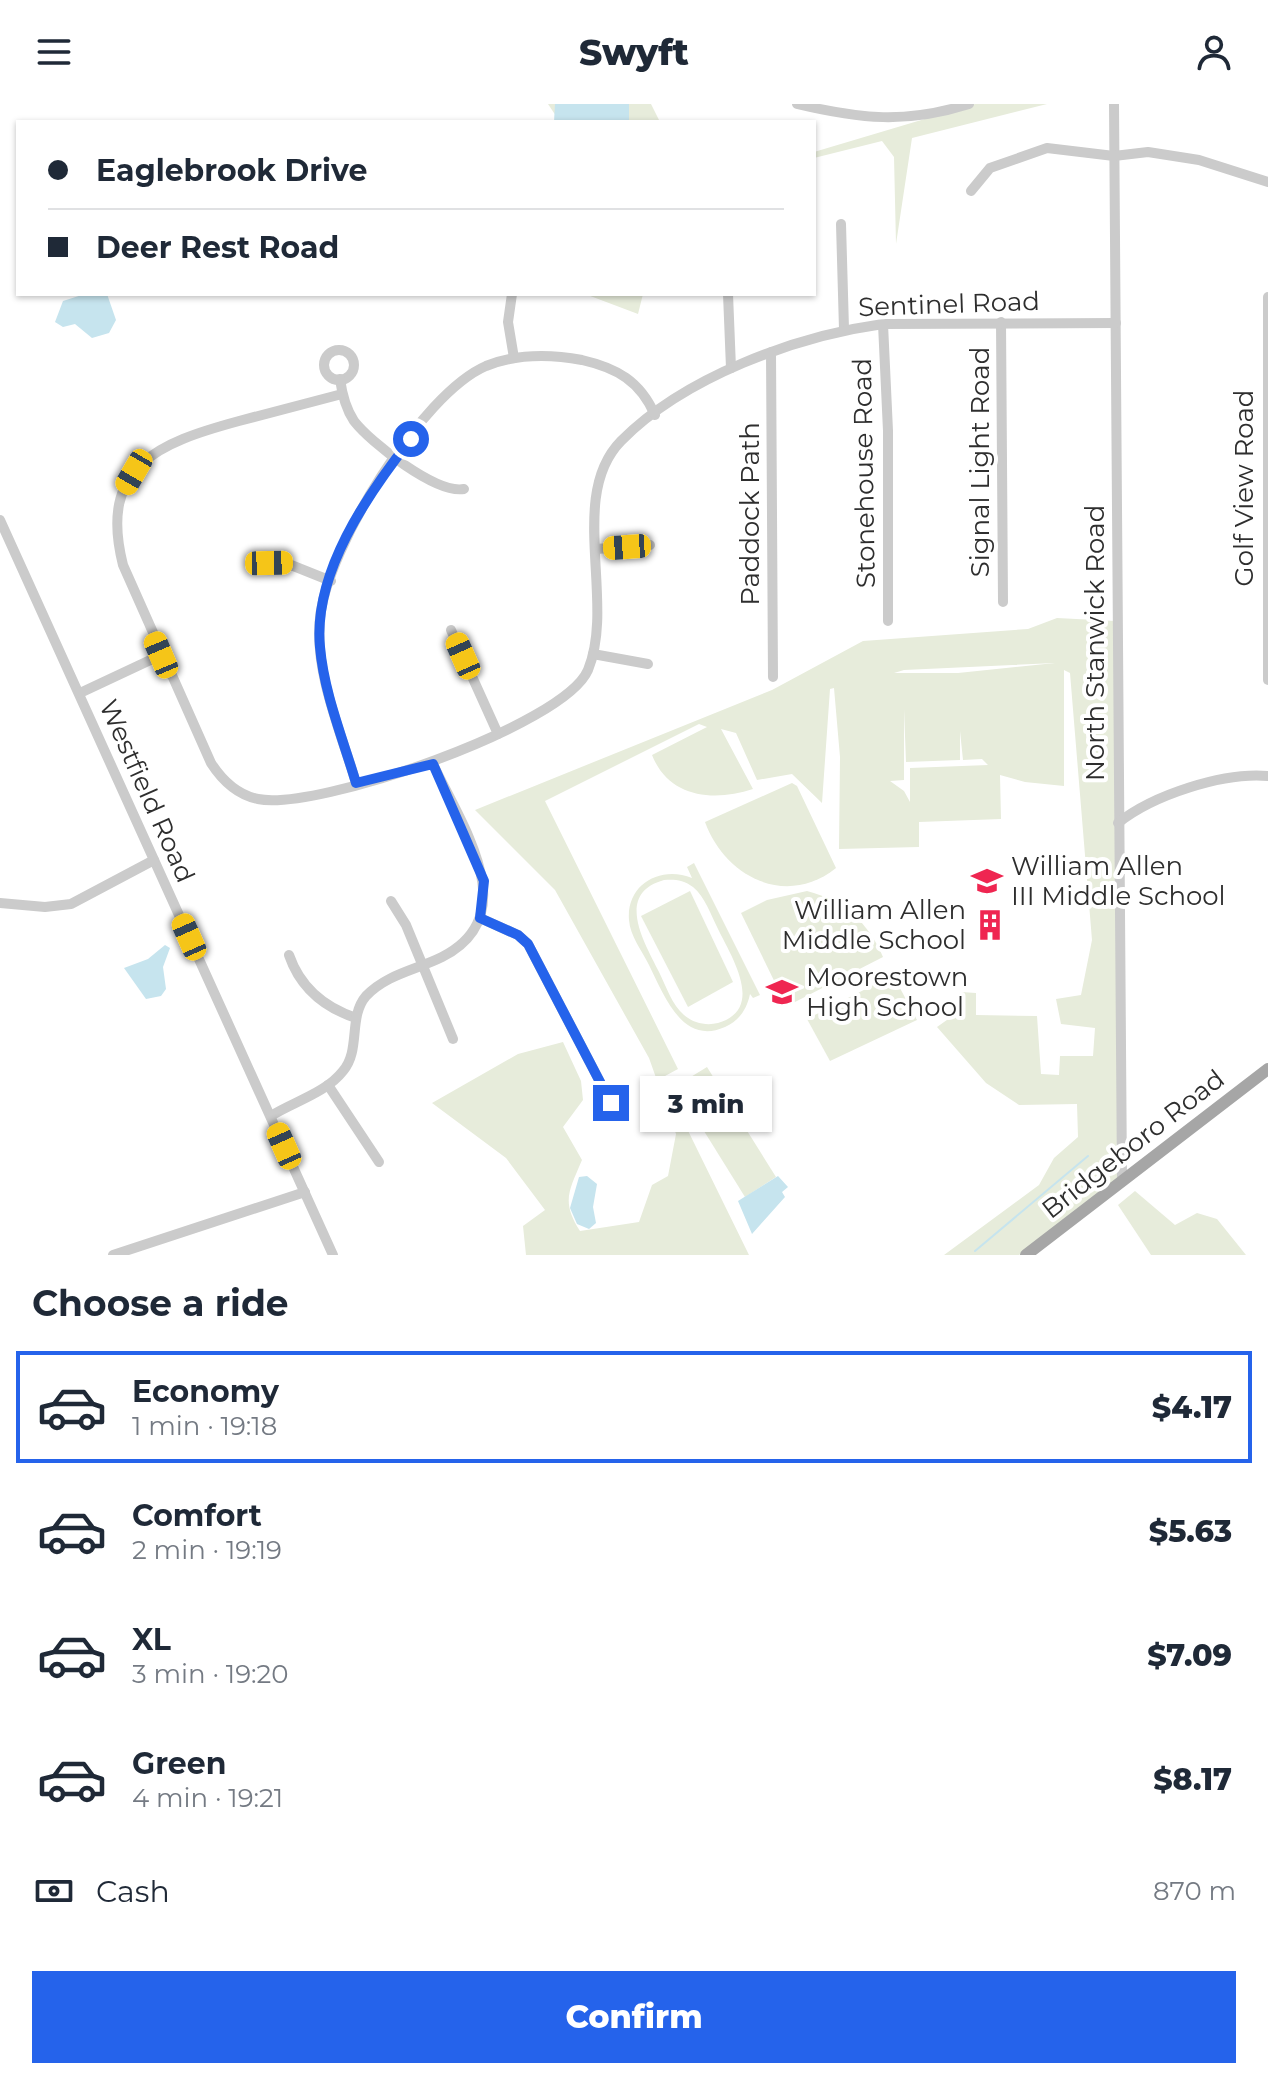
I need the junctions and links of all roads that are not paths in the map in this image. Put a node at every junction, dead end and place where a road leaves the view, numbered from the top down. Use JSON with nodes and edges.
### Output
{"nodes":[{"id":1,"x":797,"y":104,"type":"edge"},
{"id":2,"x":969,"y":104,"type":"edge"},
{"id":3,"x":1114,"y":104,"type":"edge"},
{"id":4,"x":810,"y":106,"type":"edge"},
{"id":5,"x":1114,"y":156,"type":"junction"},
{"id":6,"x":1268,"y":182,"type":"edge"},
{"id":7,"x":971,"y":191,"type":"dead end"},
{"id":8,"x":841,"y":224,"type":"dead end"},
{"id":9,"x":512,"y":296,"type":"edge"},
{"id":10,"x":728,"y":296,"type":"edge"},
{"id":11,"x":1268,"y":297,"type":"edge"},
{"id":12,"x":1001,"y":322,"type":"junction"},
{"id":13,"x":1116,"y":323,"type":"junction"},
{"id":14,"x":883,"y":324,"type":"junction"},
{"id":15,"x":844,"y":329,"type":"junction"},
{"id":16,"x":771,"y":352,"type":"junction"},
{"id":17,"x":514,"y":358,"type":"junction"},
{"id":18,"x":731,"y":368,"type":"junction"},
{"id":19,"x":340,"y":379,"type":"dead end"},
{"id":20,"x":342,"y":394,"type":"junction"},
{"id":21,"x":655,"y":415,"type":"junction"},
{"id":22,"x":396,"y":458,"type":"junction"},
{"id":23,"x":464,"y":489,"type":"dead end"},
{"id":24,"x":0,"y":520,"type":"edge"},
{"id":25,"x":650,"y":545,"type":"dead end"},
{"id":26,"x":596,"y":549,"type":"junction"},
{"id":27,"x":251,"y":566,"type":"dead end"},
{"id":28,"x":331,"y":581,"type":"junction"},
{"id":29,"x":1003,"y":602,"type":"dead end"},
{"id":30,"x":888,"y":621,"type":"dead end"},
{"id":31,"x":451,"y":630,"type":"dead end"},
{"id":32,"x":593,"y":654,"type":"junction"},
{"id":33,"x":161,"y":655,"type":"junction"},
{"id":34,"x":648,"y":664,"type":"dead end"},
{"id":35,"x":773,"y":677,"type":"dead end"},
{"id":36,"x":1268,"y":680,"type":"edge"},
{"id":37,"x":80,"y":693,"type":"junction"},
{"id":38,"x":498,"y":734,"type":"junction"},
{"id":39,"x":433,"y":764,"type":"junction"},
{"id":40,"x":1268,"y":776,"type":"edge"},
{"id":41,"x":356,"y":783,"type":"junction"},
{"id":42,"x":1118,"y":823,"type":"junction"},
{"id":43,"x":154,"y":860,"type":"junction"},
{"id":44,"x":391,"y":901,"type":"dead end"},
{"id":45,"x":0,"y":903,"type":"edge"},
{"id":46,"x":480,"y":918,"type":"junction"},
{"id":47,"x":289,"y":955,"type":"dead end"},
{"id":48,"x":423,"y":965,"type":"junction"},
{"id":49,"x":356,"y":1018,"type":"junction"},
{"id":50,"x":453,"y":1039,"type":"dead end"},
{"id":51,"x":1268,"y":1069,"type":"edge"},
{"id":52,"x":328,"y":1085,"type":"junction"},
{"id":53,"x":611,"y":1103,"type":"dead end"},
{"id":54,"x":271,"y":1116,"type":"junction"},
{"id":55,"x":379,"y":1162,"type":"dead end"},
{"id":56,"x":1122,"y":1181,"type":"junction"},
{"id":57,"x":305,"y":1192,"type":"junction"},
{"id":58,"x":113,"y":1255,"type":"edge"},
{"id":59,"x":333,"y":1255,"type":"edge"},
{"id":60,"x":1026,"y":1255,"type":"edge"}],
"edges":[{"from":1,"to":4,"type":"street"},
{"from":2,"to":4,"type":"street"},
{"from":3,"to":5,"type":"street","name":"North Stanwick Road"},
{"from":5,"to":6,"type":"street"},
{"from":5,"to":7,"type":"street"},
{"from":5,"to":13,"type":"street","name":"North Stanwick Road"},
{"from":8,"to":15,"type":"street"},
{"from":9,"to":17,"type":"street"},
{"from":10,"to":18,"type":"street"},
{"from":11,"to":36,"type":"street","name":"Golf View Road"},
{"from":12,"to":13,"type":"street","name":"Sentinel Road"},
{"from":12,"to":14,"type":"street","name":"Sentinel Road"},
{"from":12,"to":29,"type":"street","name":"Signal Light Road"},
{"from":13,"to":42,"type":"street","name":"North Stanwick Road"},
{"from":14,"to":15,"type":"street","name":"Sentinel Road"},
{"from":14,"to":30,"type":"street","name":"Stonehouse Road"},
{"from":15,"to":16,"type":"street","name":"Sentinel Road"},
{"from":16,"to":18,"type":"street","name":"Sentinel Road"},
{"from":16,"to":35,"type":"street","name":"Paddock Path"},
{"from":17,"to":21,"type":"street"},
{"from":17,"to":22,"type":"street"},
{"from":18,"to":21,"type":"street","name":"Sentinel Road"},
{"from":19,"to":20,"type":"street"},
{"from":20,"to":22,"type":"street"},
{"from":20,"to":33,"type":"street","name":"Sentinel Road"},
{"from":21,"to":26,"type":"street","name":"Sentinel Road"},
{"from":22,"to":23,"type":"street"},
{"from":22,"to":28,"type":"street"},
{"from":24,"to":37,"type":"street","name":"Westfield Road"},
{"from":25,"to":26,"type":"street"},
{"from":26,"to":32,"type":"street","name":"Sentinel Road"},
{"from":27,"to":28,"type":"street"},
{"from":28,"to":41,"type":"street"},
{"from":31,"to":38,"type":"street"},
{"from":32,"to":34,"type":"street"},
{"from":32,"to":38,"type":"street","name":"Sentinel Road"},
{"from":33,"to":37,"type":"street"},
{"from":33,"to":41,"type":"street","name":"Sentinel Road"},
{"from":37,"to":43,"type":"street","name":"Westfield Road"},
{"from":38,"to":39,"type":"street","name":"Sentinel Road"},
{"from":39,"to":41,"type":"street","name":"Sentinel Road"},
{"from":39,"to":46,"type":"street"},
{"from":40,"to":42,"type":"street"},
{"from":42,"to":56,"type":"street","name":"North Stanwick Road"},
{"from":43,"to":45,"type":"street"},
{"from":43,"to":54,"type":"street","name":"Westfield Road"},
{"from":44,"to":48,"type":"street"},
{"from":46,"to":48,"type":"street"},
{"from":46,"to":53,"type":"street"},
{"from":47,"to":49,"type":"street"},
{"from":48,"to":49,"type":"street"},
{"from":48,"to":50,"type":"street"},
{"from":49,"to":52,"type":"street"},
{"from":51,"to":56,"type":"main road","name":"Bridgeboro Road"},
{"from":52,"to":54,"type":"street"},
{"from":52,"to":55,"type":"street"},
{"from":54,"to":57,"type":"street","name":"Westfield Road"},
{"from":56,"to":60,"type":"main road","name":"Bridgeboro Road"},
{"from":57,"to":58,"type":"street"},
{"from":57,"to":59,"type":"street","name":"Westfield Road"}]}
